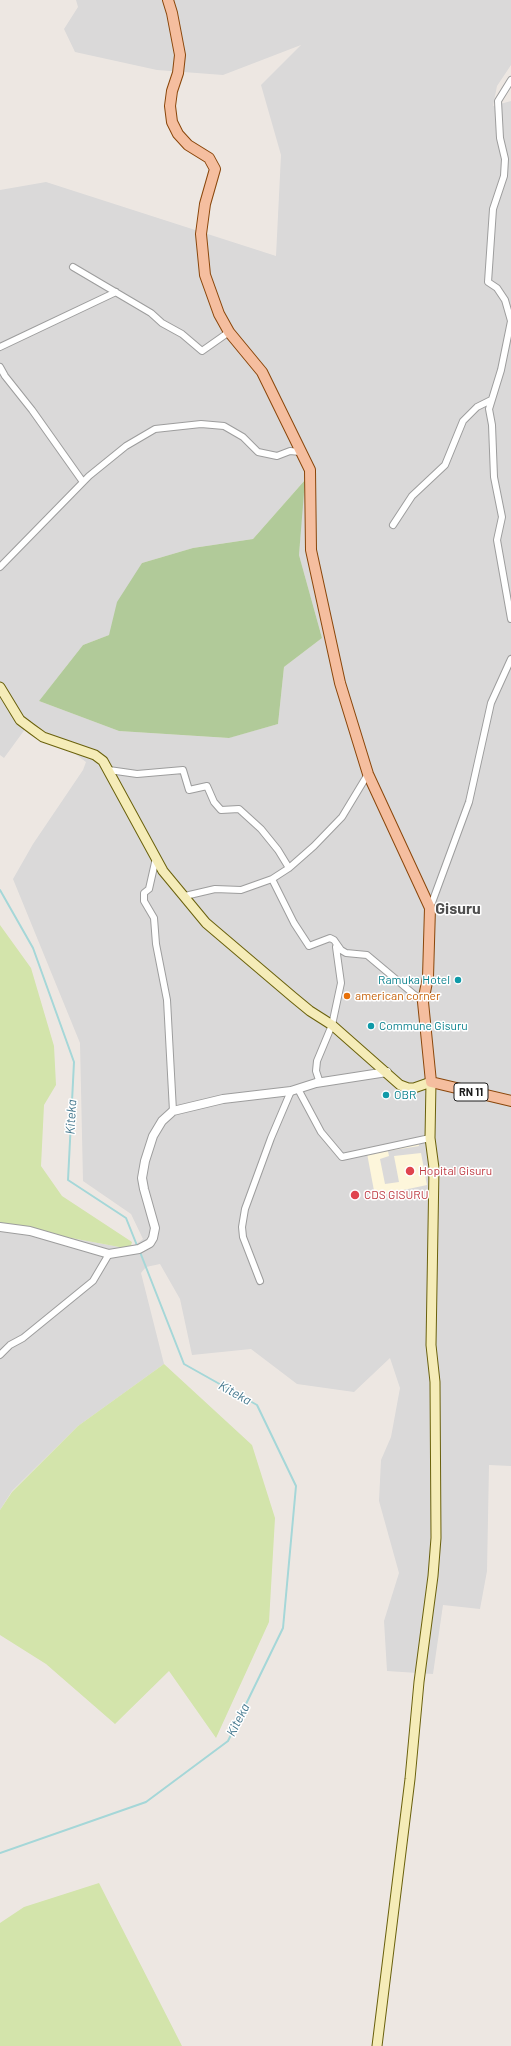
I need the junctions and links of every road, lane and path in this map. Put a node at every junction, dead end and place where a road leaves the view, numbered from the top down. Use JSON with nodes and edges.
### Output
{"nodes":[{"id":1,"x":168,"y":0,"type":"edge"},
{"id":2,"x":511,"y":80,"type":"edge"},
{"id":3,"x":73,"y":267,"type":"dead end"},
{"id":4,"x":116,"y":292,"type":"junction"},
{"id":5,"x":230,"y":332,"type":"junction"},
{"id":6,"x":0,"y":347,"type":"edge"},
{"id":7,"x":0,"y":367,"type":"edge"},
{"id":8,"x":491,"y":400,"type":"junction"},
{"id":9,"x":300,"y":452,"type":"junction"},
{"id":10,"x":82,"y":482,"type":"junction"},
{"id":11,"x":393,"y":525,"type":"dead end"},
{"id":12,"x":0,"y":566,"type":"edge"},
{"id":13,"x":511,"y":619,"type":"edge"},
{"id":14,"x":511,"y":659,"type":"edge"},
{"id":15,"x":0,"y":687,"type":"edge"},
{"id":16,"x":109,"y":770,"type":"junction"},
{"id":17,"x":368,"y":774,"type":"junction"},
{"id":18,"x":156,"y":858,"type":"junction"},
{"id":19,"x":289,"y":868,"type":"junction"},
{"id":20,"x":272,"y":879,"type":"junction"},
{"id":21,"x":185,"y":896,"type":"junction"},
{"id":22,"x":430,"y":908,"type":"junction"},
{"id":23,"x":334,"y":940,"type":"junction"},
{"id":24,"x":423,"y":1002,"type":"junction"},
{"id":25,"x":332,"y":1025,"type":"junction"},
{"id":26,"x":387,"y":1072,"type":"junction"},
{"id":27,"x":431,"y":1082,"type":"junction"},
{"id":28,"x":316,"y":1083,"type":"junction"},
{"id":29,"x":294,"y":1090,"type":"junction"},
{"id":30,"x":511,"y":1101,"type":"edge"},
{"id":31,"x":173,"y":1111,"type":"junction"},
{"id":32,"x":430,"y":1138,"type":"junction"},
{"id":33,"x":0,"y":1227,"type":"edge"},
{"id":34,"x":109,"y":1254,"type":"junction"},
{"id":35,"x":260,"y":1281,"type":"dead end"},
{"id":36,"x":0,"y":1355,"type":"edge"},
{"id":37,"x":377,"y":2046,"type":"edge"}],
"edges":[{"from":1,"to":5,"type":"main road"},
{"from":2,"to":8,"type":"street"},
{"from":3,"to":4,"type":"street"},
{"from":4,"to":5,"type":"street"},
{"from":4,"to":6,"type":"street"},
{"from":5,"to":9,"type":"main road"},
{"from":7,"to":10,"type":"street"},
{"from":8,"to":11,"type":"street"},
{"from":8,"to":13,"type":"street"},
{"from":9,"to":10,"type":"street"},
{"from":9,"to":17,"type":"main road"},
{"from":10,"to":12,"type":"street"},
{"from":14,"to":22,"type":"street"},
{"from":15,"to":16,"type":"main road"},
{"from":16,"to":18,"type":"main road"},
{"from":16,"to":19,"type":"street"},
{"from":17,"to":19,"type":"street"},
{"from":17,"to":22,"type":"main road"},
{"from":18,"to":21,"type":"main road"},
{"from":18,"to":31,"type":"street"},
{"from":19,"to":20,"type":"street"},
{"from":20,"to":21,"type":"street"},
{"from":20,"to":23,"type":"street"},
{"from":21,"to":25,"type":"main road"},
{"from":22,"to":24,"type":"main road"},
{"from":23,"to":24,"type":"street"},
{"from":23,"to":25,"type":"street"},
{"from":24,"to":27,"type":"main road"},
{"from":25,"to":26,"type":"main road"},
{"from":25,"to":28,"type":"street"},
{"from":26,"to":27,"type":"main road"},
{"from":26,"to":28,"type":"street"},
{"from":27,"to":30,"type":"main road","number":"RN 11"},
{"from":27,"to":32,"type":"main road"},
{"from":28,"to":29,"type":"street"},
{"from":29,"to":31,"type":"street"},
{"from":29,"to":32,"type":"street"},
{"from":29,"to":35,"type":"street"},
{"from":31,"to":34,"type":"street"},
{"from":32,"to":37,"type":"main road"},
{"from":33,"to":34,"type":"street"},
{"from":34,"to":36,"type":"street"}]}
